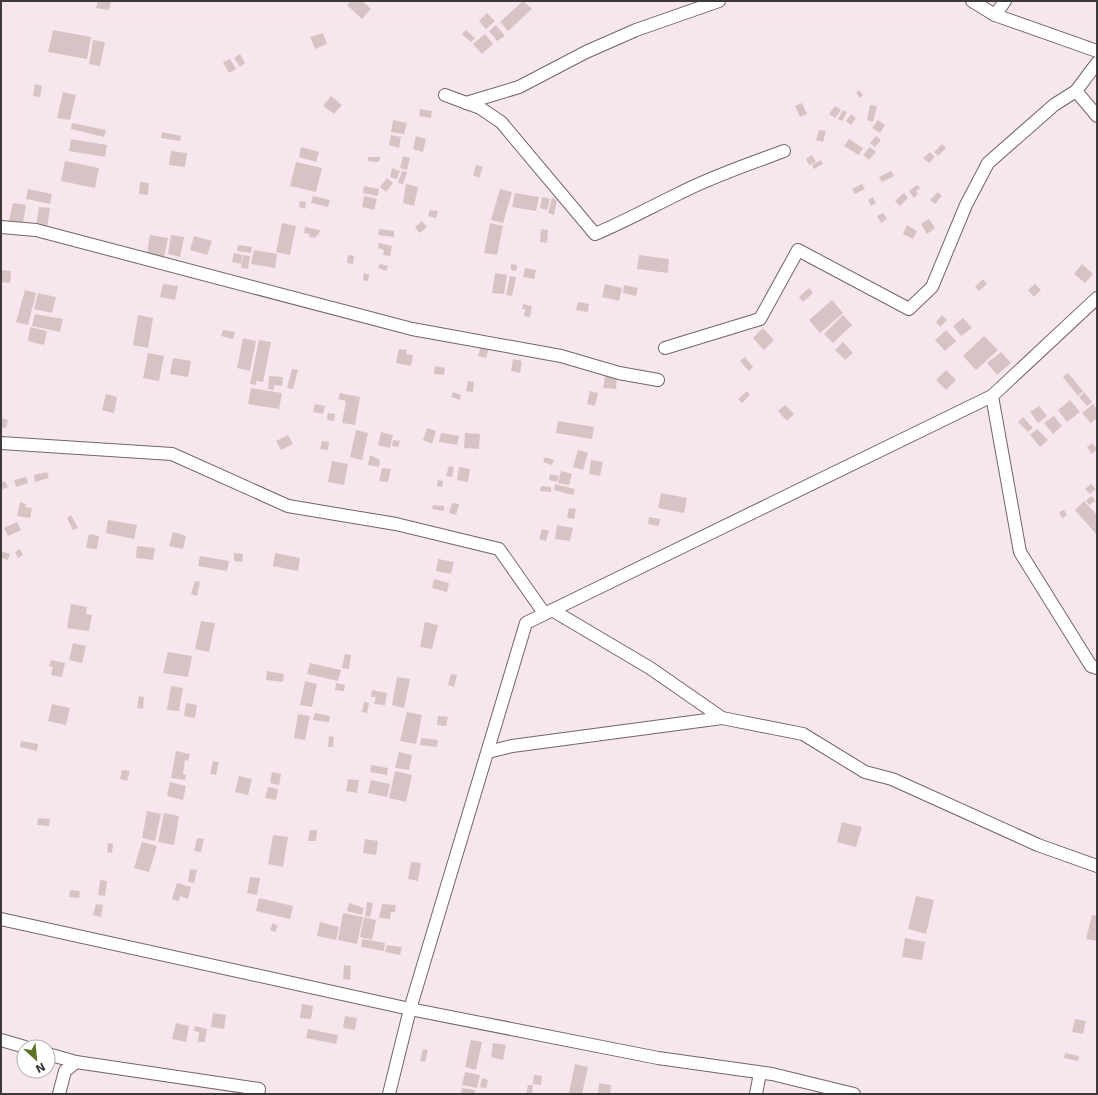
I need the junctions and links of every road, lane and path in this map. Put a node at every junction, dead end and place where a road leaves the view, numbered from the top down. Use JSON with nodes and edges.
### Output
{"nodes":[{"id":1,"x":718,"y":1,"type":"edge"},
{"id":2,"x":972,"y":1,"type":"edge"},
{"id":3,"x":1005,"y":1,"type":"edge"},
{"id":4,"x":995,"y":16,"type":"junction"},
{"id":5,"x":1097,"y":51,"type":"edge"},
{"id":6,"x":1097,"y":63,"type":"edge"},
{"id":7,"x":1076,"y":91,"type":"junction"},
{"id":8,"x":445,"y":95,"type":"dead end"},
{"id":9,"x":466,"y":103,"type":"junction"},
{"id":10,"x":1097,"y":116,"type":"edge"},
{"id":11,"x":784,"y":151,"type":"dead end"},
{"id":12,"x":1,"y":227,"type":"edge"},
{"id":13,"x":1097,"y":298,"type":"edge"},
{"id":14,"x":665,"y":348,"type":"dead end"},
{"id":15,"x":658,"y":380,"type":"dead end"},
{"id":16,"x":992,"y":396,"type":"junction"},
{"id":17,"x":1,"y":443,"type":"edge"},
{"id":18,"x":548,"y":611,"type":"junction"},
{"id":19,"x":1097,"y":668,"type":"edge"},
{"id":20,"x":722,"y":718,"type":"junction"},
{"id":21,"x":488,"y":752,"type":"junction"},
{"id":22,"x":1097,"y":866,"type":"edge"},
{"id":23,"x":1,"y":919,"type":"edge"},
{"id":24,"x":410,"y":1009,"type":"junction"},
{"id":25,"x":1,"y":1040,"type":"edge"},
{"id":26,"x":16,"y":1044,"type":"edge"},
{"id":27,"x":56,"y":1056,"type":"edge"},
{"id":28,"x":76,"y":1062,"type":"junction"},
{"id":29,"x":760,"y":1073,"type":"junction"},
{"id":30,"x":59,"y":1094,"type":"edge"},
{"id":31,"x":258,"y":1094,"type":"edge"},
{"id":32,"x":389,"y":1094,"type":"edge"},
{"id":33,"x":756,"y":1094,"type":"edge"},
{"id":34,"x":854,"y":1094,"type":"edge"}],
"edges":[{"from":1,"to":9,"type":"street"},
{"from":2,"to":4,"type":"street"},
{"from":3,"to":4,"type":"street"},
{"from":4,"to":5,"type":"street"},
{"from":6,"to":7,"type":"street"},
{"from":7,"to":10,"type":"street"},
{"from":7,"to":14,"type":"street"},
{"from":8,"to":9,"type":"street"},
{"from":9,"to":11,"type":"street"},
{"from":12,"to":15,"type":"street"},
{"from":13,"to":16,"type":"street"},
{"from":16,"to":18,"type":"street"},
{"from":16,"to":19,"type":"street"},
{"from":17,"to":18,"type":"street"},
{"from":18,"to":20,"type":"street"},
{"from":18,"to":21,"type":"street"},
{"from":20,"to":21,"type":"street"},
{"from":20,"to":22,"type":"street"},
{"from":21,"to":24,"type":"street"},
{"from":23,"to":24,"type":"street"},
{"from":24,"to":29,"type":"street"},
{"from":24,"to":32,"type":"street"},
{"from":25,"to":26,"type":"street"},
{"from":27,"to":28,"type":"street"},
{"from":28,"to":30,"type":"street"},
{"from":28,"to":31,"type":"street"},
{"from":29,"to":33,"type":"street"},
{"from":29,"to":34,"type":"street"}]}
